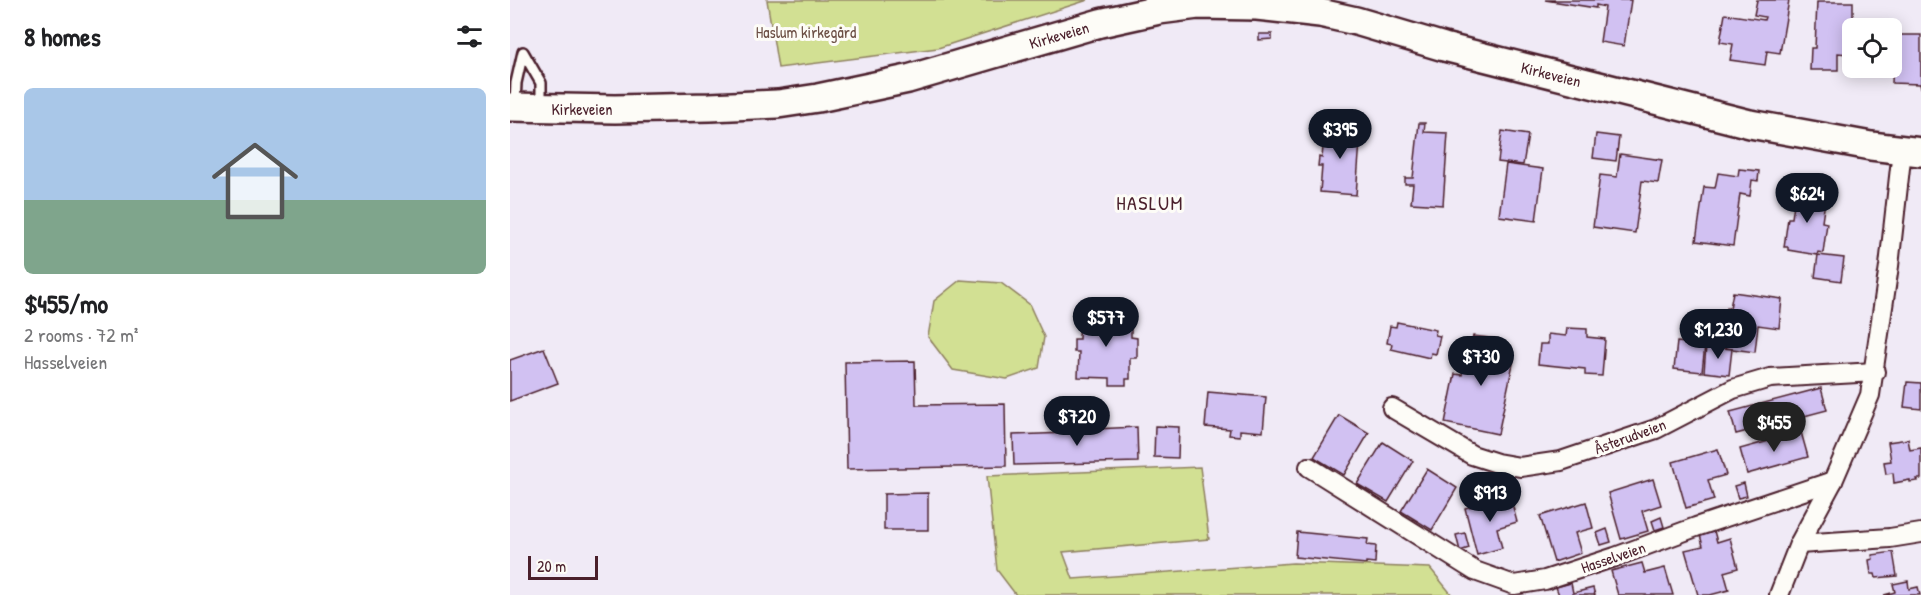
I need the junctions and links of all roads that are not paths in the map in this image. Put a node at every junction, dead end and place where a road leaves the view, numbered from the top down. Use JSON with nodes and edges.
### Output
{"nodes":[{"id":1,"x":1274,"y":4,"type":"edge"},
{"id":2,"x":512,"y":107,"type":"edge"},
{"id":3,"x":541,"y":109,"type":"junction"},
{"id":4,"x":1912,"y":151,"type":"edge"},
{"id":5,"x":1875,"y":372,"type":"junction"},
{"id":6,"x":1392,"y":408,"type":"dead end"},
{"id":7,"x":1309,"y":467,"type":"dead end"},
{"id":8,"x":1833,"y":481,"type":"junction"},
{"id":9,"x":1921,"y":533,"type":"edge"},
{"id":10,"x":1799,"y":544,"type":"junction"},
{"id":11,"x":1779,"y":595,"type":"edge"}],
"edges":[{"from":1,"to":3,"type":"main road","name":"Kirkeveien"},
{"from":1,"to":4,"type":"main road","name":"Kirkeveien"},
{"from":2,"to":3,"type":"main road","name":"Kirkeveien"},
{"from":2,"to":3,"type":"lane"},
{"from":4,"to":5,"type":"street"},
{"from":5,"to":6,"type":"street","name":"Åsterudveien"},
{"from":5,"to":8,"type":"street"},
{"from":7,"to":8,"type":"street","name":"Hasselveien"},
{"from":8,"to":10,"type":"street"},
{"from":9,"to":10,"type":"street"},
{"from":10,"to":11,"type":"street"}]}
